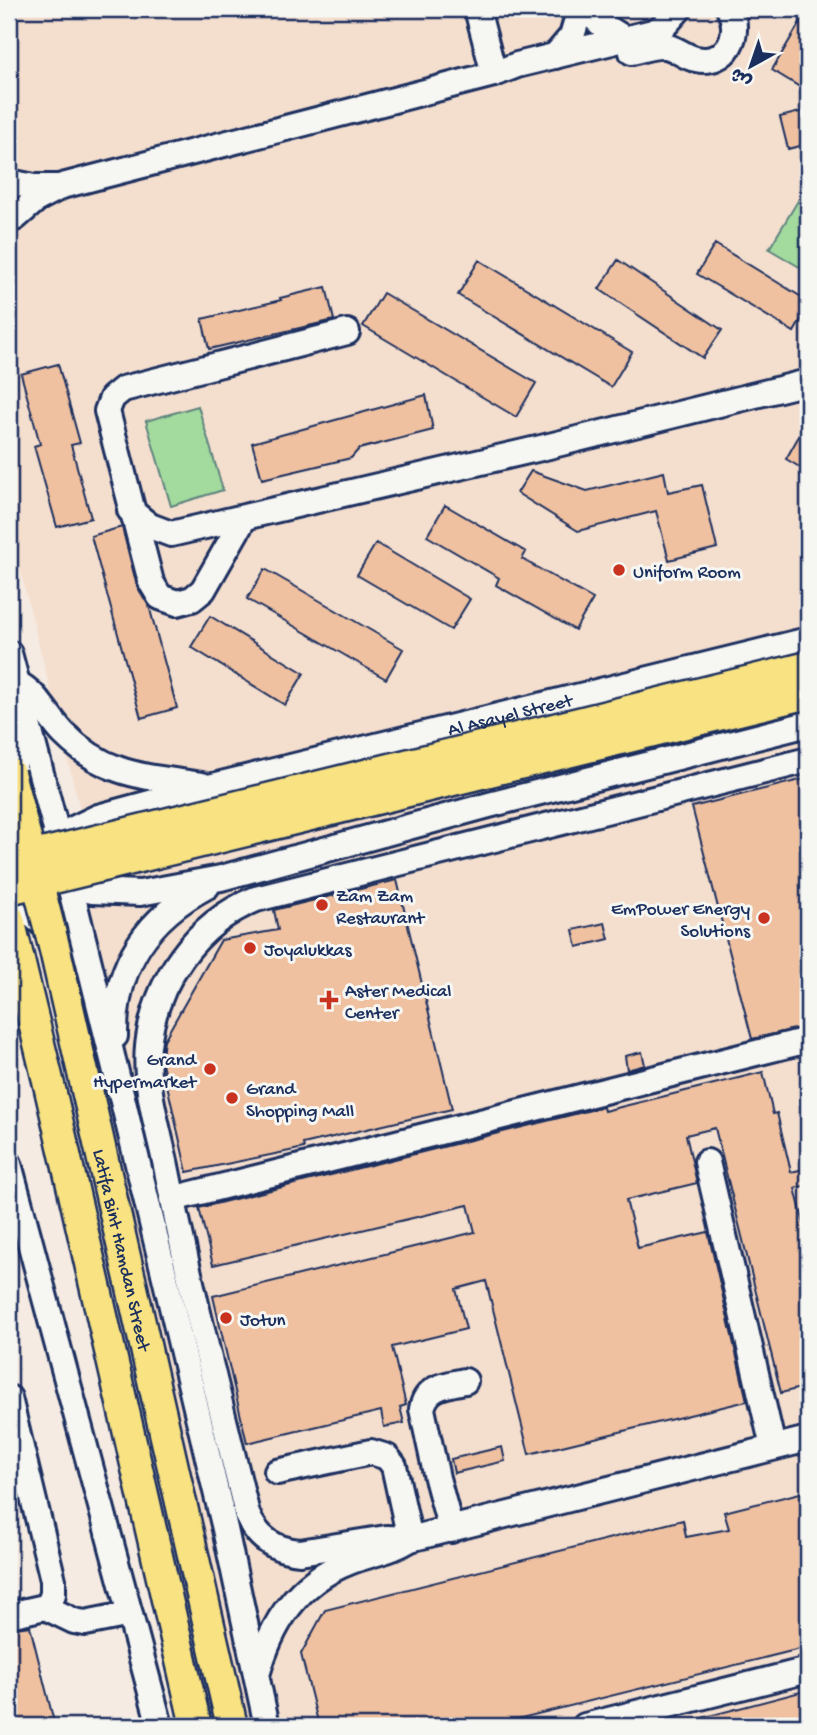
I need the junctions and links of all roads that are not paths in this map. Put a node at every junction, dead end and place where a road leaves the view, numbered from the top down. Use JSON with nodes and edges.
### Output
{"nodes":[{"id":1,"x":477,"y":9,"type":"edge"},
{"id":2,"x":582,"y":9,"type":"edge"},
{"id":3,"x":679,"y":9,"type":"edge"},
{"id":4,"x":729,"y":9,"type":"edge"},
{"id":5,"x":625,"y":39,"type":"junction"},
{"id":6,"x":555,"y":55,"type":"junction"},
{"id":7,"x":494,"y":74,"type":"junction"},
{"id":8,"x":9,"y":183,"type":"edge"},
{"id":9,"x":62,"y":186,"type":"junction"},
{"id":10,"x":12,"y":223,"type":"edge"},
{"id":11,"x":346,"y":332,"type":"dead end"},
{"id":12,"x":808,"y":382,"type":"edge"},
{"id":13,"x":131,"y":510,"type":"junction"},
{"id":14,"x":244,"y":518,"type":"junction"},
{"id":15,"x":171,"y":534,"type":"junction"},
{"id":16,"x":148,"y":574,"type":"junction"},
{"id":17,"x":808,"y":640,"type":"edge"},
{"id":18,"x":9,"y":653,"type":"edge"},
{"id":19,"x":808,"y":667,"type":"edge"},
{"id":20,"x":16,"y":683,"type":"junction"},
{"id":21,"x":808,"y":693,"type":"edge"},
{"id":22,"x":808,"y":724,"type":"edge"},
{"id":23,"x":808,"y":760,"type":"edge"},
{"id":24,"x":9,"y":773,"type":"edge"},
{"id":25,"x":209,"y":787,"type":"junction"},
{"id":26,"x":489,"y":805,"type":"junction"},
{"id":27,"x":579,"y":818,"type":"junction"},
{"id":28,"x":9,"y":820,"type":"edge"},
{"id":29,"x":58,"y":837,"type":"junction"},
{"id":30,"x":11,"y":871,"type":"edge"},
{"id":31,"x":221,"y":878,"type":"junction"},
{"id":32,"x":68,"y":886,"type":"junction"},
{"id":33,"x":9,"y":899,"type":"edge"},
{"id":34,"x":9,"y":919,"type":"edge"},
{"id":35,"x":808,"y":1040,"type":"edge"},
{"id":36,"x":115,"y":1068,"type":"junction"},
{"id":37,"x":707,"y":1162,"type":"dead end"},
{"id":38,"x":9,"y":1164,"type":"edge"},
{"id":39,"x":172,"y":1199,"type":"junction"},
{"id":40,"x":198,"y":1312,"type":"junction"},
{"id":41,"x":181,"y":1348,"type":"junction"},
{"id":42,"x":465,"y":1381,"type":"dead end"},
{"id":43,"x":9,"y":1398,"type":"edge"},
{"id":44,"x":808,"y":1439,"type":"edge"},
{"id":45,"x":773,"y":1447,"type":"junction"},
{"id":46,"x":277,"y":1472,"type":"dead end"},
{"id":47,"x":452,"y":1530,"type":"junction"},
{"id":48,"x":410,"y":1539,"type":"junction"},
{"id":49,"x":48,"y":1607,"type":"junction"},
{"id":50,"x":130,"y":1614,"type":"junction"},
{"id":51,"x":9,"y":1615,"type":"edge"},
{"id":52,"x":808,"y":1670,"type":"edge"},
{"id":53,"x":256,"y":1679,"type":"junction"},
{"id":54,"x":152,"y":1714,"type":"edge"},
{"id":55,"x":160,"y":1726,"type":"edge"},
{"id":56,"x":196,"y":1726,"type":"edge"},
{"id":57,"x":232,"y":1726,"type":"edge"},
{"id":58,"x":267,"y":1726,"type":"edge"},
{"id":59,"x":585,"y":1726,"type":"edge"}],
"edges":[{"from":1,"to":7,"type":"street"},
{"from":2,"to":5,"type":"street"},
{"from":2,"to":6,"type":"street"},
{"from":3,"to":5,"type":"street"},
{"from":4,"to":7,"type":"street"},
{"from":5,"to":6,"type":"street"},
{"from":6,"to":7,"type":"street"},
{"from":7,"to":9,"type":"street"},
{"from":8,"to":9,"type":"street"},
{"from":8,"to":10,"type":"street"},
{"from":9,"to":10,"type":"street"},
{"from":11,"to":13,"type":"street"},
{"from":12,"to":14,"type":"street"},
{"from":13,"to":15,"type":"street"},
{"from":13,"to":16,"type":"street"},
{"from":14,"to":15,"type":"street"},
{"from":14,"to":16,"type":"street"},
{"from":15,"to":16,"type":"street"},
{"from":17,"to":25,"type":"street","name":"Al Asayel Street"},
{"from":18,"to":20,"type":"street"},
{"from":19,"to":30,"type":"main road","bridge":true},
{"from":20,"to":25,"type":"street"},
{"from":20,"to":28,"type":"street"},
{"from":20,"to":29,"type":"street"},
{"from":21,"to":30,"type":"main road","bridge":true},
{"from":22,"to":26,"type":"street"},
{"from":23,"to":27,"type":"street"},
{"from":24,"to":57,"type":"main road","name":"Latifa Bint Hamdan Street","bridge":true},
{"from":25,"to":29,"type":"street","name":"Al Asayel Street"},
{"from":26,"to":27,"type":"street"},
{"from":26,"to":31,"type":"street"},
{"from":27,"to":39,"type":"street"},
{"from":29,"to":30,"type":"street","name":"Al Asayel Street"},
{"from":29,"to":32,"type":"street"},
{"from":30,"to":32,"type":"street"},
{"from":31,"to":32,"type":"street"},
{"from":31,"to":36,"type":"street"},
{"from":32,"to":36,"type":"street"},
{"from":33,"to":36,"type":"street"},
{"from":34,"to":56,"type":"main road","name":"Latifa Bint Hamdan Street"},
{"from":35,"to":39,"type":"street"},
{"from":36,"to":41,"type":"street"},
{"from":37,"to":45,"type":"street"},
{"from":38,"to":50,"type":"street"},
{"from":39,"to":40,"type":"street"},
{"from":40,"to":41,"type":"street"},
{"from":40,"to":48,"type":"street"},
{"from":41,"to":53,"type":"street"},
{"from":42,"to":47,"type":"street"},
{"from":43,"to":49,"type":"street"},
{"from":44,"to":45,"type":"street"},
{"from":45,"to":47,"type":"street"},
{"from":46,"to":48,"type":"street"},
{"from":47,"to":48,"type":"street"},
{"from":48,"to":53,"type":"street"},
{"from":49,"to":50,"type":"street"},
{"from":49,"to":51,"type":"street"},
{"from":50,"to":54,"type":"street"},
{"from":52,"to":59,"type":"street"},
{"from":53,"to":58,"type":"street"},
{"from":54,"to":55,"type":"street"}]}
